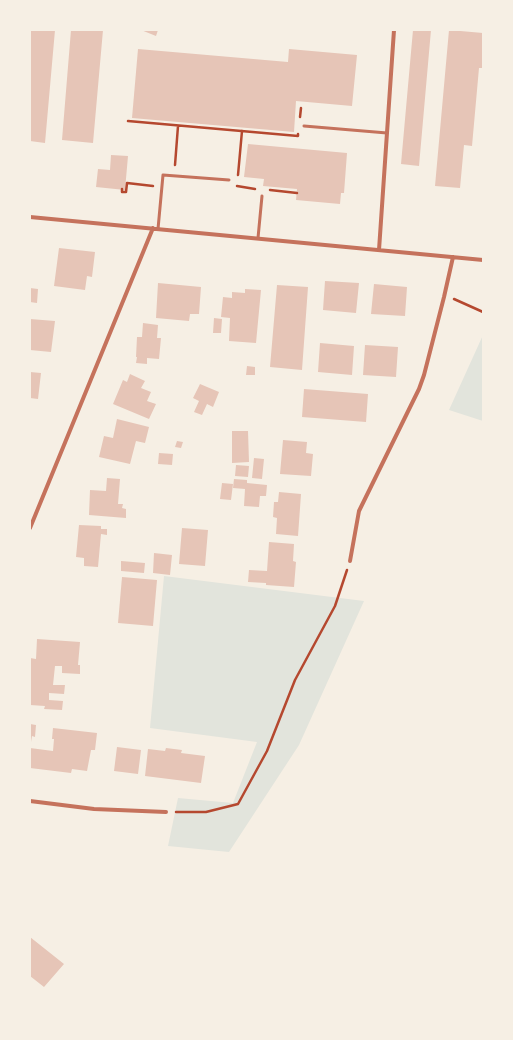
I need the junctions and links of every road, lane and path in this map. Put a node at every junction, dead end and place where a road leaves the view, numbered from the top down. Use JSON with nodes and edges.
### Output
{"nodes":[{"id":1,"x":394,"y":30,"type":"edge"},
{"id":2,"x":301,"y":108,"type":"dead end"},
{"id":3,"x":299,"y":120,"type":"dead end"},
{"id":4,"x":128,"y":121,"type":"dead end"},
{"id":5,"x":178,"y":126,"type":"junction"},
{"id":6,"x":304,"y":126,"type":"dead end"},
{"id":7,"x":242,"y":131,"type":"junction"},
{"id":8,"x":298,"y":131,"type":"dead end"},
{"id":9,"x":387,"y":133,"type":"junction"},
{"id":10,"x":174,"y":176,"type":"junction"},
{"id":11,"x":229,"y":180,"type":"dead end"},
{"id":12,"x":143,"y":185,"type":"dead end"},
{"id":13,"x":122,"y":189,"type":"dead end"},
{"id":14,"x":256,"y":189,"type":"dead end"},
{"id":15,"x":269,"y":190,"type":"dead end"},
{"id":16,"x":297,"y":193,"type":"dead end"},
{"id":17,"x":262,"y":196,"type":"dead end"},
{"id":18,"x":30,"y":217,"type":"edge"},
{"id":19,"x":152,"y":228,"type":"junction"},
{"id":20,"x":158,"y":229,"type":"junction"},
{"id":21,"x":258,"y":238,"type":"junction"},
{"id":22,"x":379,"y":250,"type":"junction"},
{"id":23,"x":453,"y":257,"type":"junction"},
{"id":24,"x":483,"y":260,"type":"edge"},
{"id":25,"x":452,"y":298,"type":"dead end"},
{"id":26,"x":483,"y":312,"type":"edge"},
{"id":27,"x":30,"y":528,"type":"edge"},
{"id":28,"x":350,"y":561,"type":"dead end"},
{"id":29,"x":347,"y":569,"type":"dead end"},
{"id":30,"x":30,"y":801,"type":"edge"},
{"id":31,"x":166,"y":812,"type":"joint"}],
"edges":[{"from":1,"to":9,"type":"street"},
{"from":2,"to":3,"type":"path"},
{"from":4,"to":5,"type":"path"},
{"from":5,"to":7,"type":"path"},
{"from":5,"to":10,"type":"path"},
{"from":6,"to":9,"type":"lane"},
{"from":7,"to":8,"type":"path"},
{"from":7,"to":14,"type":"path"},
{"from":9,"to":22,"type":"street"},
{"from":10,"to":11,"type":"lane"},
{"from":10,"to":20,"type":"lane"},
{"from":12,"to":13,"type":"path"},
{"from":15,"to":16,"type":"path"},
{"from":17,"to":21,"type":"lane"},
{"from":18,"to":19,"type":"street"},
{"from":19,"to":20,"type":"street"},
{"from":19,"to":27,"type":"street"},
{"from":20,"to":21,"type":"street"},
{"from":21,"to":22,"type":"street"},
{"from":22,"to":23,"type":"street"},
{"from":23,"to":24,"type":"street"},
{"from":23,"to":28,"type":"street"},
{"from":25,"to":26,"type":"path"},
{"from":29,"to":31,"type":"path"},
{"from":30,"to":31,"type":"street"}]}
